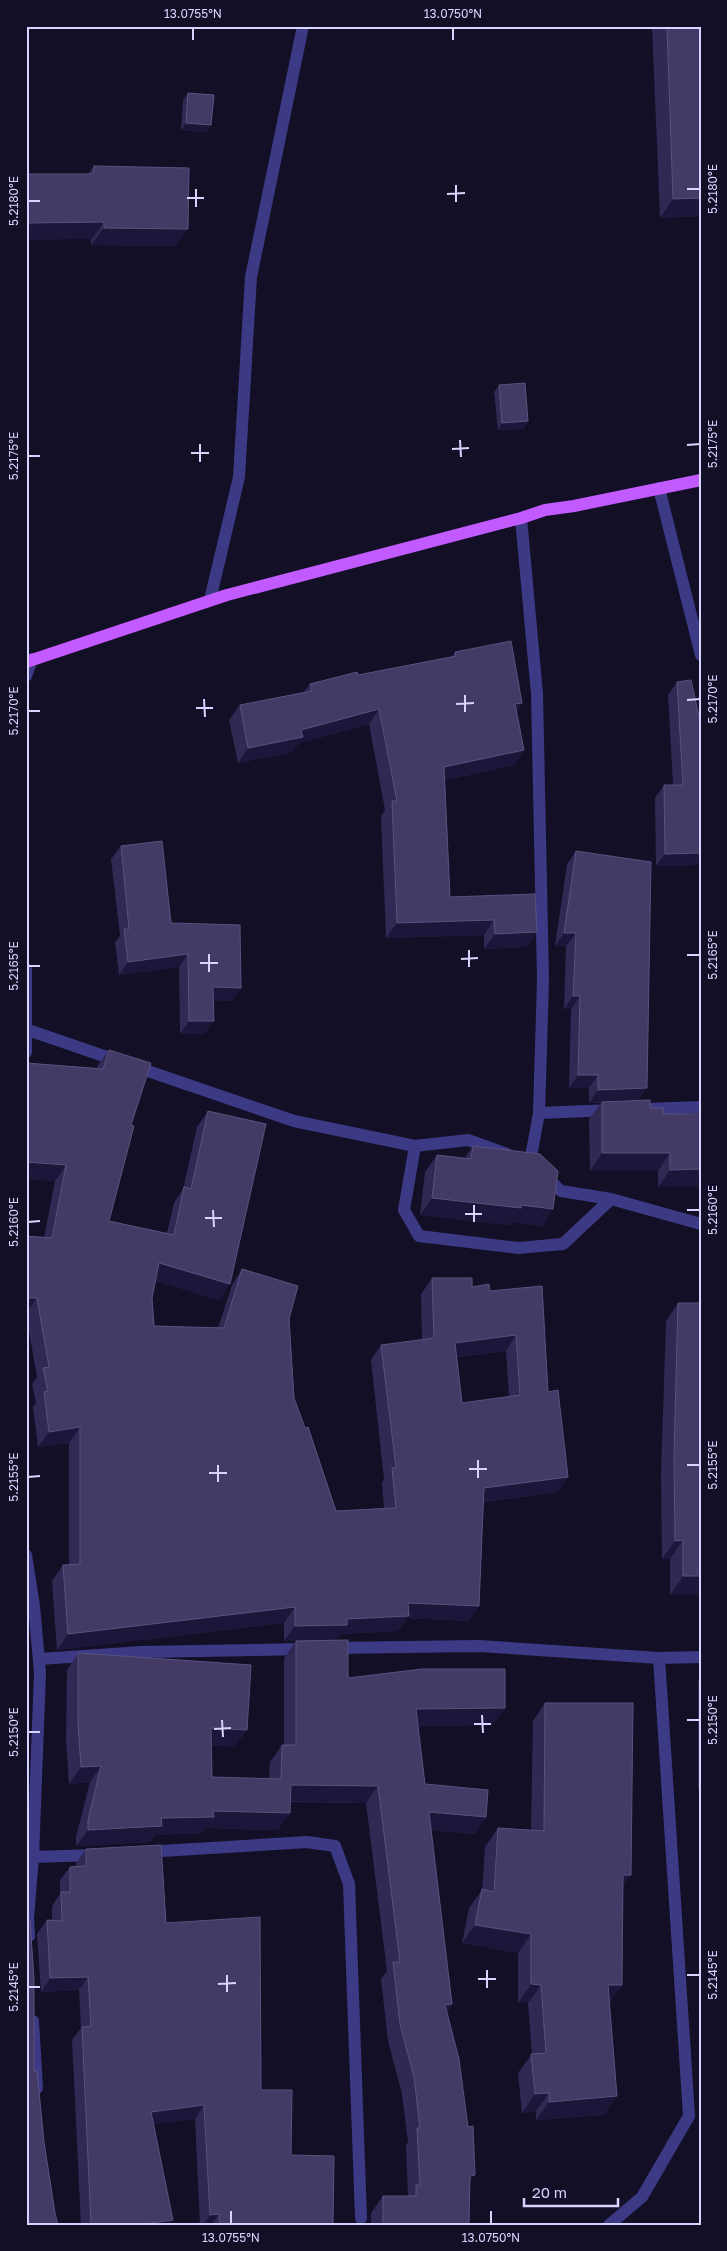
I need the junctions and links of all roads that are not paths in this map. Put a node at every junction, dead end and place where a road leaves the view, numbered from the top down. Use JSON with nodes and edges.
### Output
{"nodes":[{"id":1,"x":303,"y":26,"type":"edge"},
{"id":2,"x":701,"y":480,"type":"edge"},
{"id":3,"x":659,"y":488,"type":"junction"},
{"id":4,"x":521,"y":518,"type":"junction"},
{"id":5,"x":210,"y":600,"type":"junction"},
{"id":6,"x":701,"y":655,"type":"edge"},
{"id":7,"x":29,"y":660,"type":"edge"},
{"id":8,"x":26,"y":676,"type":"edge"},
{"id":9,"x":26,"y":969,"type":"edge"},
{"id":10,"x":28,"y":1030,"type":"junction"},
{"id":11,"x":26,"y":1052,"type":"edge"},
{"id":12,"x":701,"y":1107,"type":"edge"},
{"id":13,"x":539,"y":1112,"type":"junction"},
{"id":14,"x":415,"y":1146,"type":"junction"},
{"id":15,"x":530,"y":1162,"type":"junction"},
{"id":16,"x":611,"y":1199,"type":"junction"},
{"id":17,"x":701,"y":1224,"type":"edge"},
{"id":18,"x":26,"y":1555,"type":"edge"},
{"id":19,"x":701,"y":1657,"type":"edge"},
{"id":20,"x":659,"y":1658,"type":"junction"},
{"id":21,"x":40,"y":1659,"type":"junction"},
{"id":22,"x":136,"y":1852,"type":"edge"},
{"id":23,"x":108,"y":1854,"type":"edge"},
{"id":24,"x":33,"y":1857,"type":"junction"},
{"id":25,"x":29,"y":1946,"type":"edge"},
{"id":26,"x":33,"y":2013,"type":"edge"},
{"id":27,"x":31,"y":2070,"type":"edge"},
{"id":28,"x":38,"y":2098,"type":"edge"},
{"id":29,"x":361,"y":2218,"type":"dead end"},
{"id":30,"x":609,"y":2225,"type":"edge"}],
"edges":[{"from":1,"to":5,"type":"street"},
{"from":2,"to":3,"type":"main road"},
{"from":3,"to":4,"type":"main road"},
{"from":3,"to":6,"type":"street"},
{"from":4,"to":5,"type":"main road"},
{"from":4,"to":13,"type":"street"},
{"from":5,"to":7,"type":"main road"},
{"from":7,"to":8,"type":"street"},
{"from":9,"to":10,"type":"street"},
{"from":10,"to":11,"type":"street"},
{"from":10,"to":14,"type":"street"},
{"from":12,"to":13,"type":"street"},
{"from":13,"to":15,"type":"street"},
{"from":14,"to":15,"type":"street"},
{"from":14,"to":16,"type":"street"},
{"from":15,"to":16,"type":"street"},
{"from":16,"to":17,"type":"street"},
{"from":18,"to":21,"type":"street"},
{"from":19,"to":20,"type":"street"},
{"from":20,"to":21,"type":"street"},
{"from":20,"to":30,"type":"street"},
{"from":21,"to":24,"type":"street"},
{"from":22,"to":29,"type":"street"},
{"from":23,"to":24,"type":"street"},
{"from":24,"to":25,"type":"street"},
{"from":26,"to":27,"type":"street"},
{"from":27,"to":28,"type":"street"}]}
